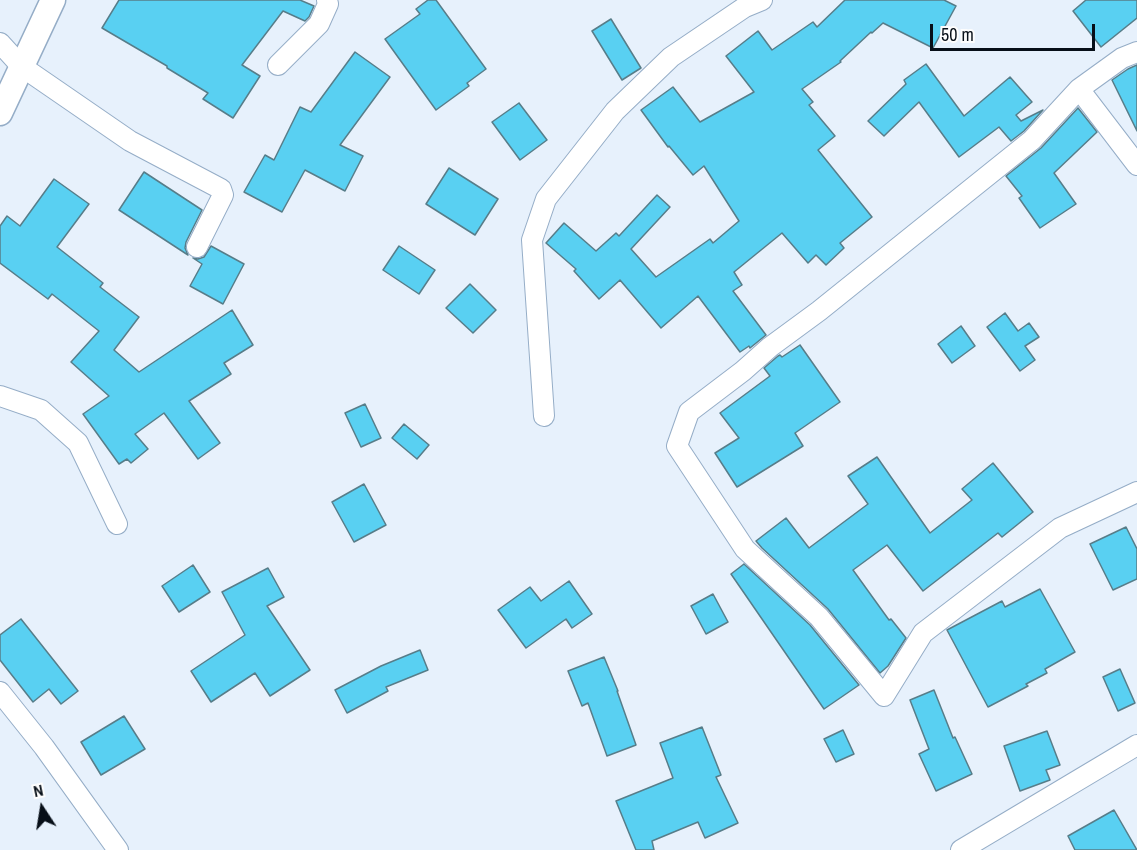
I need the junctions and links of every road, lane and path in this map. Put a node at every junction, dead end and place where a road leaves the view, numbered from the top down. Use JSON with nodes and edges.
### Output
{"nodes":[{"id":1,"x":53,"y":0,"type":"edge"},
{"id":2,"x":327,"y":0,"type":"edge"},
{"id":3,"x":762,"y":0,"type":"edge"},
{"id":4,"x":0,"y":44,"type":"edge"},
{"id":5,"x":1137,"y":52,"type":"edge"},
{"id":6,"x":278,"y":65,"type":"dead end"},
{"id":7,"x":21,"y":66,"type":"junction"},
{"id":8,"x":1080,"y":89,"type":"junction"},
{"id":9,"x":0,"y":113,"type":"edge"},
{"id":10,"x":1137,"y":165,"type":"edge"},
{"id":11,"x":197,"y":247,"type":"dead end"},
{"id":12,"x":0,"y":396,"type":"edge"},
{"id":13,"x":544,"y":416,"type":"dead end"},
{"id":14,"x":1137,"y":492,"type":"edge"},
{"id":15,"x":117,"y":524,"type":"dead end"},
{"id":16,"x":0,"y":692,"type":"edge"},
{"id":17,"x":1137,"y":745,"type":"edge"},
{"id":18,"x":118,"y":850,"type":"edge"},
{"id":19,"x":961,"y":850,"type":"edge"}],
"edges":[{"from":1,"to":7,"type":"street"},
{"from":2,"to":6,"type":"street"},
{"from":3,"to":13,"type":"street"},
{"from":4,"to":7,"type":"street"},
{"from":5,"to":8,"type":"street"},
{"from":7,"to":9,"type":"street"},
{"from":7,"to":11,"type":"street"},
{"from":8,"to":10,"type":"street"},
{"from":8,"to":14,"type":"street"},
{"from":12,"to":15,"type":"street"},
{"from":16,"to":18,"type":"street"},
{"from":17,"to":19,"type":"street"}]}
